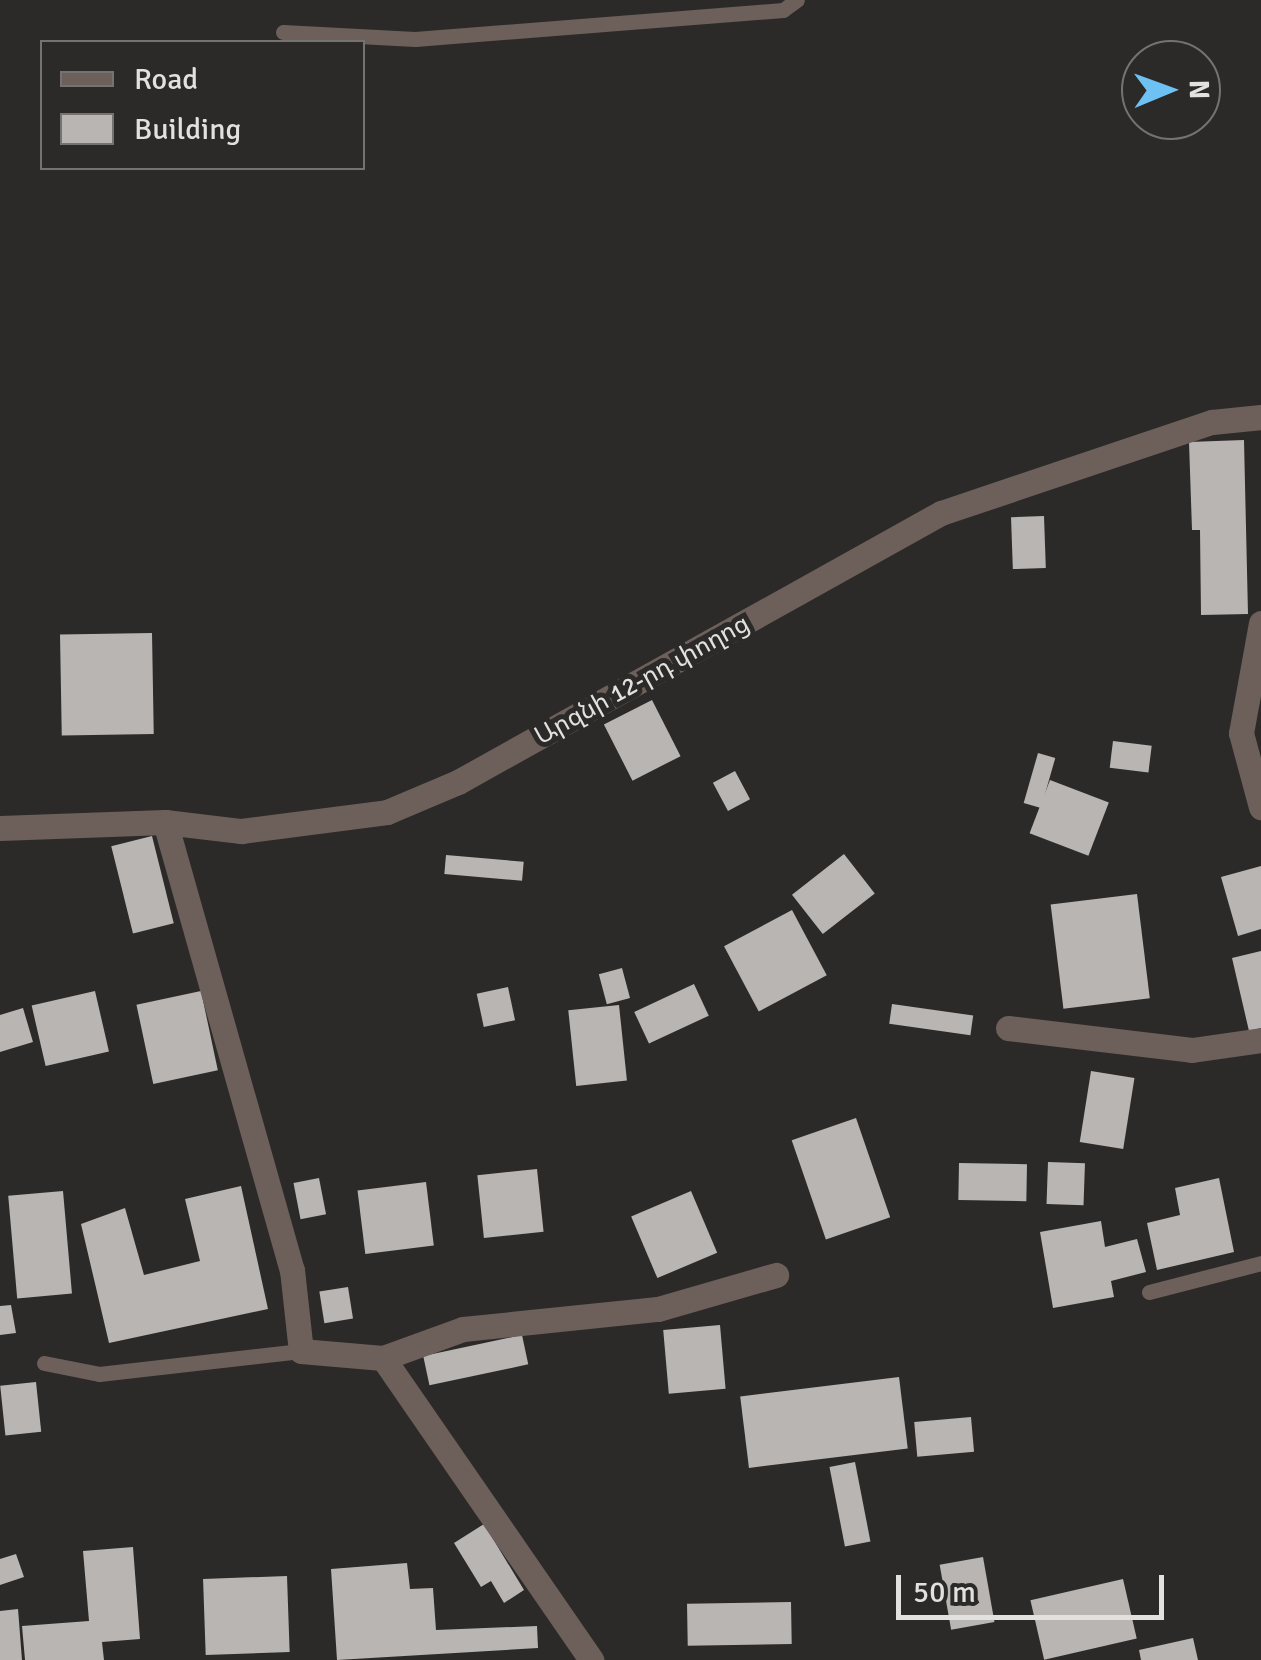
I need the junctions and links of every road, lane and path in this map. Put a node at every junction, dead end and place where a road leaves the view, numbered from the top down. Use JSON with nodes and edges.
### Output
{"nodes":[{"id":1,"x":797,"y":0,"type":"edge"},
{"id":2,"x":283,"y":32,"type":"dead end"},
{"id":3,"x":1261,"y":417,"type":"edge"},
{"id":4,"x":1261,"y":623,"type":"edge"},
{"id":5,"x":1261,"y":807,"type":"edge"},
{"id":6,"x":165,"y":822,"type":"junction"},
{"id":7,"x":0,"y":828,"type":"edge"},
{"id":8,"x":1008,"y":1028,"type":"dead end"},
{"id":9,"x":1261,"y":1040,"type":"edge"},
{"id":10,"x":1261,"y":1263,"type":"edge"},
{"id":11,"x":776,"y":1275,"type":"dead end"},
{"id":12,"x":1149,"y":1292,"type":"dead end"},
{"id":13,"x":301,"y":1351,"type":"junction"},
{"id":14,"x":383,"y":1358,"type":"junction"},
{"id":15,"x":44,"y":1364,"type":"dead end"},
{"id":16,"x":592,"y":1660,"type":"edge"}],
"edges":[{"from":1,"to":2,"type":"lane"},
{"from":3,"to":6,"type":"street","name":"Արզնի 12-րդ փողոց"},
{"from":4,"to":5,"type":"street"},
{"from":6,"to":7,"type":"street","name":"Արզնի 12-րդ փողոց"},
{"from":6,"to":13,"type":"street"},
{"from":8,"to":9,"type":"street"},
{"from":10,"to":12,"type":"lane"},
{"from":11,"to":14,"type":"street"},
{"from":13,"to":14,"type":"street"},
{"from":13,"to":15,"type":"lane"},
{"from":14,"to":16,"type":"street"}]}
